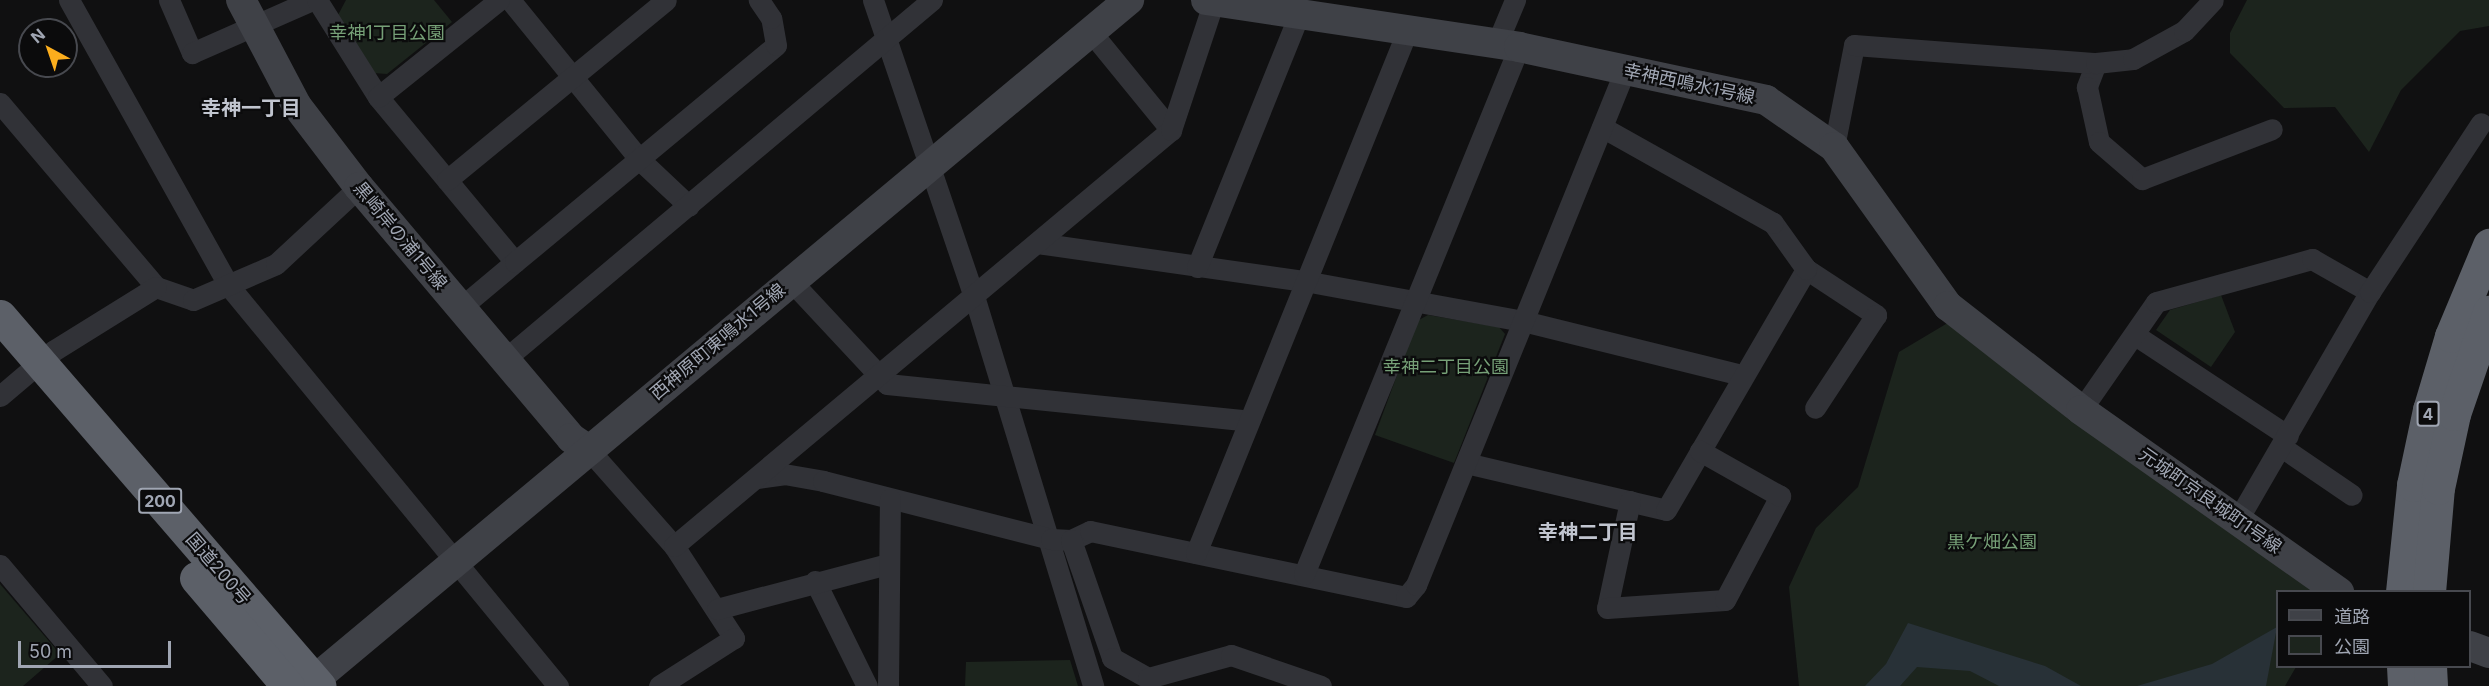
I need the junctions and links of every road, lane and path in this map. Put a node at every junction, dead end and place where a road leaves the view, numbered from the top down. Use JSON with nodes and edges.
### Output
{"nodes":[{"id":1,"x":69,"y":0,"type":"edge"},
{"id":2,"x":169,"y":0,"type":"edge"},
{"id":3,"x":312,"y":0,"type":"edge"},
{"id":4,"x":317,"y":0,"type":"edge"},
{"id":5,"x":498,"y":0,"type":"edge"},
{"id":6,"x":510,"y":0,"type":"edge"},
{"id":7,"x":666,"y":0,"type":"edge"},
{"id":8,"x":759,"y":0,"type":"edge"},
{"id":9,"x":873,"y":0,"type":"edge"},
{"id":10,"x":932,"y":0,"type":"edge"},
{"id":11,"x":1129,"y":0,"type":"edge"},
{"id":12,"x":1515,"y":0,"type":"edge"},
{"id":13,"x":2213,"y":0,"type":"edge"},
{"id":14,"x":1210,"y":1,"type":"edge"},
{"id":15,"x":246,"y":14,"type":"edge"},
{"id":16,"x":1298,"y":17,"type":"junction"},
{"id":17,"x":1091,"y":32,"type":"junction"},
{"id":18,"x":1406,"y":34,"type":"junction"},
{"id":19,"x":885,"y":39,"type":"junction"},
{"id":20,"x":1508,"y":45,"type":"junction"},
{"id":21,"x":2096,"y":63,"type":"junction"},
{"id":22,"x":1625,"y":70,"type":"junction"},
{"id":23,"x":572,"y":75,"type":"junction"},
{"id":24,"x":378,"y":98,"type":"junction"},
{"id":25,"x":0,"y":103,"type":"edge"},
{"id":26,"x":2481,"y":123,"type":"dead end"},
{"id":27,"x":1602,"y":127,"type":"junction"},
{"id":28,"x":2272,"y":129,"type":"dead end"},
{"id":29,"x":1171,"y":130,"type":"junction"},
{"id":30,"x":1834,"y":147,"type":"junction"},
{"id":31,"x":640,"y":160,"type":"junction"},
{"id":32,"x":931,"y":165,"type":"junction"},
{"id":33,"x":447,"y":180,"type":"junction"},
{"id":34,"x":358,"y":187,"type":"junction"},
{"id":35,"x":689,"y":206,"type":"junction"},
{"id":36,"x":1037,"y":243,"type":"junction"},
{"id":37,"x":2489,"y":246,"type":"edge"},
{"id":38,"x":515,"y":262,"type":"junction"},
{"id":39,"x":1197,"y":267,"type":"junction"},
{"id":40,"x":1806,"y":269,"type":"junction"},
{"id":41,"x":790,"y":281,"type":"junction"},
{"id":42,"x":1310,"y":282,"type":"junction"},
{"id":43,"x":229,"y":286,"type":"junction"},
{"id":44,"x":156,"y":287,"type":"junction"},
{"id":45,"x":2370,"y":292,"type":"junction"},
{"id":46,"x":974,"y":296,"type":"junction"},
{"id":47,"x":1417,"y":302,"type":"junction"},
{"id":48,"x":460,"y":308,"type":"junction"},
{"id":49,"x":2489,"y":312,"type":"edge"},
{"id":50,"x":0,"y":316,"type":"edge"},
{"id":51,"x":1523,"y":321,"type":"junction"},
{"id":52,"x":2134,"y":334,"type":"junction"},
{"id":53,"x":0,"y":347,"type":"edge"},
{"id":54,"x":505,"y":359,"type":"junction"},
{"id":55,"x":876,"y":374,"type":"junction"},
{"id":56,"x":1743,"y":375,"type":"junction"},
{"id":57,"x":21,"y":377,"type":"edge"},
{"id":58,"x":1006,"y":397,"type":"junction"},
{"id":59,"x":1815,"y":408,"type":"dead end"},
{"id":60,"x":2081,"y":410,"type":"junction"},
{"id":61,"x":1249,"y":421,"type":"junction"},
{"id":62,"x":2285,"y":442,"type":"junction"},
{"id":63,"x":589,"y":450,"type":"junction"},
{"id":64,"x":1700,"y":451,"type":"junction"},
{"id":65,"x":1466,"y":463,"type":"junction"},
{"id":66,"x":757,"y":478,"type":"junction"},
{"id":67,"x":2352,"y":495,"type":"dead end"},
{"id":68,"x":890,"y":499,"type":"junction"},
{"id":69,"x":1630,"y":501,"type":"junction"},
{"id":70,"x":2237,"y":521,"type":"junction"},
{"id":71,"x":1061,"y":540,"type":"junction"},
{"id":72,"x":674,"y":546,"type":"junction"},
{"id":73,"x":1196,"y":553,"type":"junction"},
{"id":74,"x":457,"y":561,"type":"junction"},
{"id":75,"x":887,"y":564,"type":"junction"},
{"id":76,"x":0,"y":565,"type":"edge"},
{"id":77,"x":1304,"y":574,"type":"junction"},
{"id":78,"x":815,"y":581,"type":"junction"},
{"id":79,"x":2338,"y":590,"type":"edge"},
{"id":80,"x":2402,"y":590,"type":"edge"},
{"id":81,"x":2429,"y":590,"type":"edge"},
{"id":82,"x":717,"y":609,"type":"junction"},
{"id":83,"x":2471,"y":647,"type":"edge"},
{"id":84,"x":2489,"y":653,"type":"edge"},
{"id":85,"x":2403,"y":668,"type":"edge"},
{"id":86,"x":2430,"y":668,"type":"edge"},
{"id":87,"x":307,"y":684,"type":"edge"},
{"id":88,"x":102,"y":686,"type":"edge"},
{"id":89,"x":558,"y":686,"type":"edge"},
{"id":90,"x":659,"y":686,"type":"edge"},
{"id":91,"x":867,"y":686,"type":"edge"},
{"id":92,"x":888,"y":686,"type":"edge"},
{"id":93,"x":1093,"y":686,"type":"edge"},
{"id":94,"x":1321,"y":686,"type":"edge"},
{"id":95,"x":2404,"y":686,"type":"edge"},
{"id":96,"x":2431,"y":686,"type":"edge"}],
"edges":[{"from":1,"to":43,"type":"street"},
{"from":2,"to":15,"type":"street"},
{"from":3,"to":15,"type":"street"},
{"from":4,"to":24,"type":"street"},
{"from":5,"to":24,"type":"street"},
{"from":6,"to":23,"type":"street"},
{"from":7,"to":23,"type":"street"},
{"from":8,"to":31,"type":"street"},
{"from":9,"to":19,"type":"street"},
{"from":10,"to":19,"type":"street"},
{"from":11,"to":17,"type":"street","name":"西神原町東鳴水1号線"},
{"from":12,"to":20,"type":"street"},
{"from":13,"to":21,"type":"street"},
{"from":14,"to":16,"type":"street","name":"幸神西鳴水1号線"},
{"from":14,"to":29,"type":"street"},
{"from":15,"to":34,"type":"street","name":"黒崎岸の浦1号線"},
{"from":16,"to":18,"type":"street","name":"幸神西鳴水1号線"},
{"from":16,"to":39,"type":"street"},
{"from":17,"to":29,"type":"street"},
{"from":17,"to":32,"type":"street","name":"西神原町東鳴水1号線"},
{"from":18,"to":20,"type":"street","name":"幸神西鳴水1号線"},
{"from":18,"to":42,"type":"street"},
{"from":19,"to":32,"type":"street"},
{"from":19,"to":35,"type":"street"},
{"from":20,"to":22,"type":"street","name":"幸神西鳴水1号線"},
{"from":20,"to":47,"type":"street"},
{"from":21,"to":28,"type":"street"},
{"from":21,"to":30,"type":"street"},
{"from":22,"to":27,"type":"street"},
{"from":22,"to":30,"type":"street","name":"幸神西鳴水1号線"},
{"from":23,"to":31,"type":"street"},
{"from":23,"to":33,"type":"street"},
{"from":24,"to":33,"type":"street"},
{"from":25,"to":44,"type":"street"},
{"from":26,"to":45,"type":"street"},
{"from":27,"to":40,"type":"street"},
{"from":27,"to":51,"type":"street"},
{"from":29,"to":36,"type":"street"},
{"from":30,"to":60,"type":"street","name":"幸神西鳴水1号線"},
{"from":31,"to":35,"type":"street"},
{"from":31,"to":38,"type":"street"},
{"from":32,"to":41,"type":"street","name":"西神原町東鳴水1号線"},
{"from":32,"to":46,"type":"street"},
{"from":33,"to":38,"type":"street"},
{"from":34,"to":43,"type":"street"},
{"from":34,"to":48,"type":"street","name":"黒崎岸の浦1号線"},
{"from":35,"to":54,"type":"street"},
{"from":36,"to":39,"type":"street"},
{"from":36,"to":46,"type":"street"},
{"from":37,"to":80,"type":"highway","number":"4"},
{"from":38,"to":48,"type":"street"},
{"from":39,"to":42,"type":"street"},
{"from":40,"to":56,"type":"street"},
{"from":40,"to":59,"type":"street"},
{"from":41,"to":55,"type":"street"},
{"from":41,"to":63,"type":"street","name":"西神原町東鳴水1号線"},
{"from":42,"to":47,"type":"street"},
{"from":42,"to":61,"type":"street"},
{"from":43,"to":44,"type":"street"},
{"from":43,"to":74,"type":"street"},
{"from":44,"to":57,"type":"street"},
{"from":45,"to":52,"type":"street"},
{"from":45,"to":62,"type":"street"},
{"from":46,"to":55,"type":"street"},
{"from":46,"to":58,"type":"street"},
{"from":47,"to":51,"type":"street"},
{"from":47,"to":77,"type":"street"},
{"from":48,"to":54,"type":"street","name":"黒崎岸の浦1号線"},
{"from":49,"to":81,"type":"highway","number":"4"},
{"from":50,"to":57,"type":"highway","name":"国道200号","number":"200"},
{"from":51,"to":56,"type":"street"},
{"from":51,"to":65,"type":"street"},
{"from":52,"to":60,"type":"street"},
{"from":52,"to":62,"type":"street"},
{"from":53,"to":57,"type":"highway","name":"国道200号","number":"200"},
{"from":54,"to":63,"type":"street","name":"黒崎岸の浦1号線"},
{"from":55,"to":58,"type":"street"},
{"from":55,"to":66,"type":"street"},
{"from":56,"to":64,"type":"street"},
{"from":57,"to":87,"type":"highway","name":"国道200号","number":"200"},
{"from":58,"to":61,"type":"street"},
{"from":58,"to":71,"type":"street"},
{"from":60,"to":70,"type":"street","name":"元城町京良城町1号線"},
{"from":61,"to":73,"type":"street"},
{"from":62,"to":67,"type":"street"},
{"from":62,"to":70,"type":"street"},
{"from":63,"to":72,"type":"street"},
{"from":63,"to":74,"type":"street","name":"西神原町東鳴水1号線"},
{"from":64,"to":69,"type":"street"},
{"from":64,"to":69,"type":"street"},
{"from":65,"to":69,"type":"street"},
{"from":65,"to":77,"type":"street"},
{"from":66,"to":68,"type":"street"},
{"from":66,"to":72,"type":"street"},
{"from":68,"to":71,"type":"street"},
{"from":68,"to":75,"type":"street"},
{"from":70,"to":79,"type":"street","name":"元城町京良城町1号線"},
{"from":71,"to":73,"type":"street"},
{"from":71,"to":93,"type":"street"},
{"from":71,"to":94,"type":"street"},
{"from":72,"to":82,"type":"street"},
{"from":73,"to":77,"type":"street"},
{"from":74,"to":87,"type":"street","name":"西神原町東鳴水1号線"},
{"from":74,"to":89,"type":"street"},
{"from":75,"to":78,"type":"street"},
{"from":75,"to":92,"type":"street"},
{"from":76,"to":88,"type":"street"},
{"from":78,"to":82,"type":"street"},
{"from":78,"to":91,"type":"street"},
{"from":82,"to":90,"type":"street"},
{"from":83,"to":84,"type":"street"},
{"from":85,"to":95,"type":"highway"},
{"from":86,"to":96,"type":"highway"}]}
